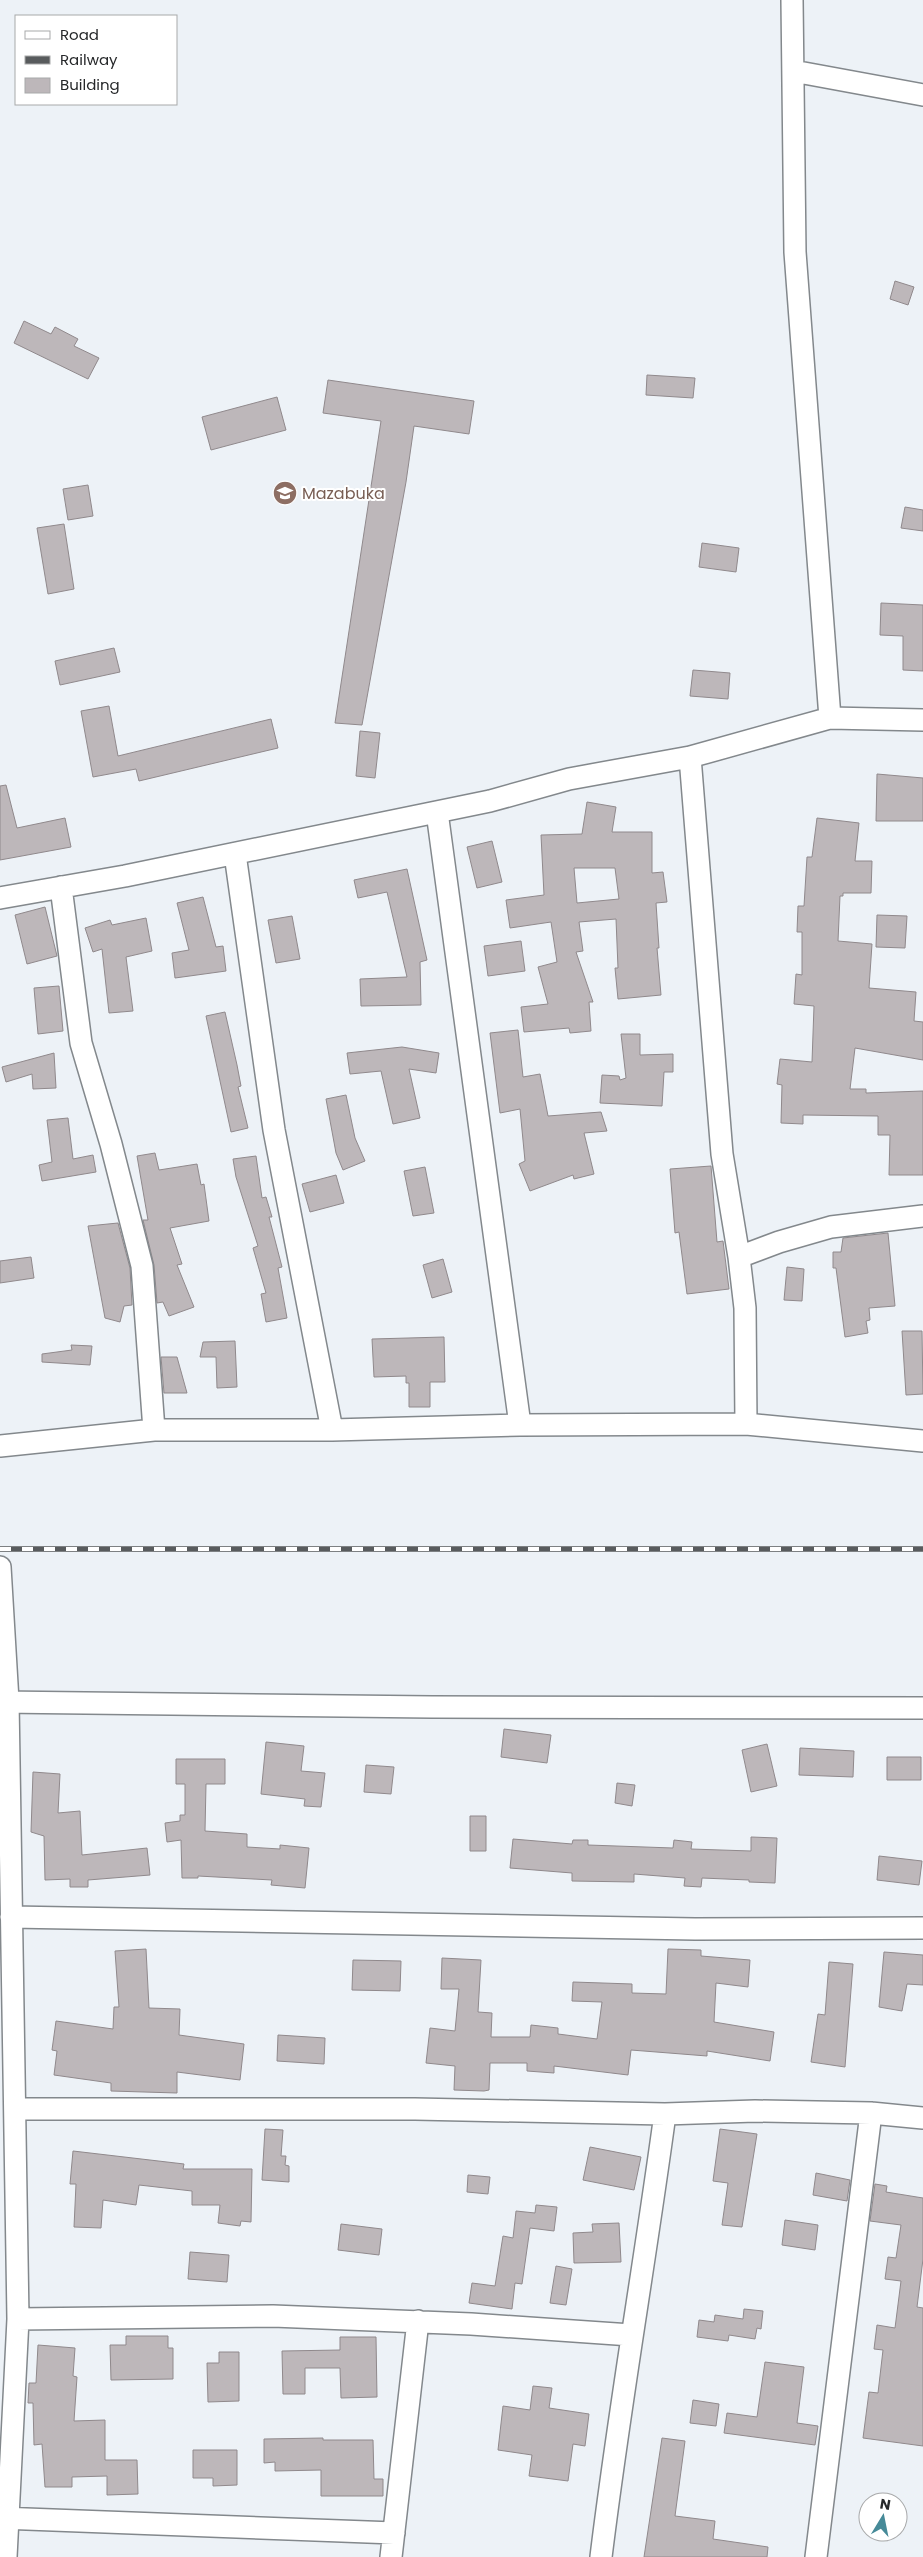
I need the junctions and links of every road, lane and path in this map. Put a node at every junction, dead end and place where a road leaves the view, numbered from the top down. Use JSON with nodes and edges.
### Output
{"nodes":[{"id":1,"x":792,"y":0,"type":"edge"},
{"id":2,"x":793,"y":71,"type":"junction"},
{"id":3,"x":923,"y":95,"type":"edge"},
{"id":4,"x":830,"y":718,"type":"junction"},
{"id":5,"x":923,"y":720,"type":"edge"},
{"id":6,"x":690,"y":757,"type":"junction"},
{"id":7,"x":437,"y":812,"type":"junction"},
{"id":8,"x":235,"y":854,"type":"junction"},
{"id":9,"x":61,"y":887,"type":"junction"},
{"id":10,"x":0,"y":898,"type":"edge"},
{"id":11,"x":923,"y":1216,"type":"edge"},
{"id":12,"x":739,"y":1257,"type":"junction"},
{"id":13,"x":746,"y":1424,"type":"junction"},
{"id":14,"x":520,"y":1425,"type":"junction"},
{"id":15,"x":154,"y":1430,"type":"junction"},
{"id":16,"x":332,"y":1430,"type":"junction"},
{"id":17,"x":923,"y":1441,"type":"edge"},
{"id":18,"x":0,"y":1446,"type":"edge"},
{"id":19,"x":0,"y":1567,"type":"edge"},
{"id":20,"x":4,"y":1702,"type":"edge"},
{"id":21,"x":923,"y":1708,"type":"edge"},
{"id":22,"x":11,"y":1916,"type":"junction"},
{"id":23,"x":923,"y":1928,"type":"edge"},
{"id":24,"x":15,"y":2109,"type":"junction"},
{"id":25,"x":871,"y":2113,"type":"junction"},
{"id":26,"x":664,"y":2114,"type":"junction"},
{"id":27,"x":923,"y":2118,"type":"edge"},
{"id":28,"x":18,"y":2319,"type":"junction"},
{"id":29,"x":418,"y":2321,"type":"junction"},
{"id":30,"x":631,"y":2335,"type":"junction"},
{"id":31,"x":5,"y":2518,"type":"edge"},
{"id":32,"x":394,"y":2533,"type":"junction"},
{"id":33,"x":6,"y":2557,"type":"edge"},
{"id":34,"x":391,"y":2557,"type":"edge"},
{"id":35,"x":601,"y":2557,"type":"edge"},
{"id":36,"x":816,"y":2557,"type":"edge"}],
"edges":[{"from":1,"to":2,"type":"street"},
{"from":2,"to":3,"type":"street"},
{"from":2,"to":4,"type":"street"},
{"from":4,"to":5,"type":"street"},
{"from":4,"to":6,"type":"street"},
{"from":6,"to":7,"type":"street"},
{"from":6,"to":12,"type":"street"},
{"from":7,"to":8,"type":"street"},
{"from":7,"to":14,"type":"street"},
{"from":8,"to":9,"type":"street"},
{"from":8,"to":16,"type":"street"},
{"from":9,"to":10,"type":"street"},
{"from":9,"to":15,"type":"street"},
{"from":11,"to":12,"type":"street"},
{"from":12,"to":13,"type":"street"},
{"from":13,"to":14,"type":"street"},
{"from":13,"to":17,"type":"street"},
{"from":14,"to":16,"type":"street"},
{"from":15,"to":16,"type":"street"},
{"from":15,"to":18,"type":"street"},
{"from":19,"to":20,"type":"street"},
{"from":20,"to":21,"type":"street"},
{"from":20,"to":22,"type":"street"},
{"from":22,"to":23,"type":"street"},
{"from":22,"to":24,"type":"street"},
{"from":24,"to":26,"type":"street"},
{"from":24,"to":28,"type":"street"},
{"from":25,"to":26,"type":"street"},
{"from":25,"to":27,"type":"street"},
{"from":25,"to":36,"type":"street"},
{"from":26,"to":30,"type":"street"},
{"from":28,"to":29,"type":"street"},
{"from":28,"to":31,"type":"street"},
{"from":29,"to":30,"type":"street"},
{"from":29,"to":32,"type":"street"},
{"from":30,"to":35,"type":"street"},
{"from":31,"to":32,"type":"street"},
{"from":31,"to":33,"type":"street"},
{"from":32,"to":34,"type":"street"}]}
